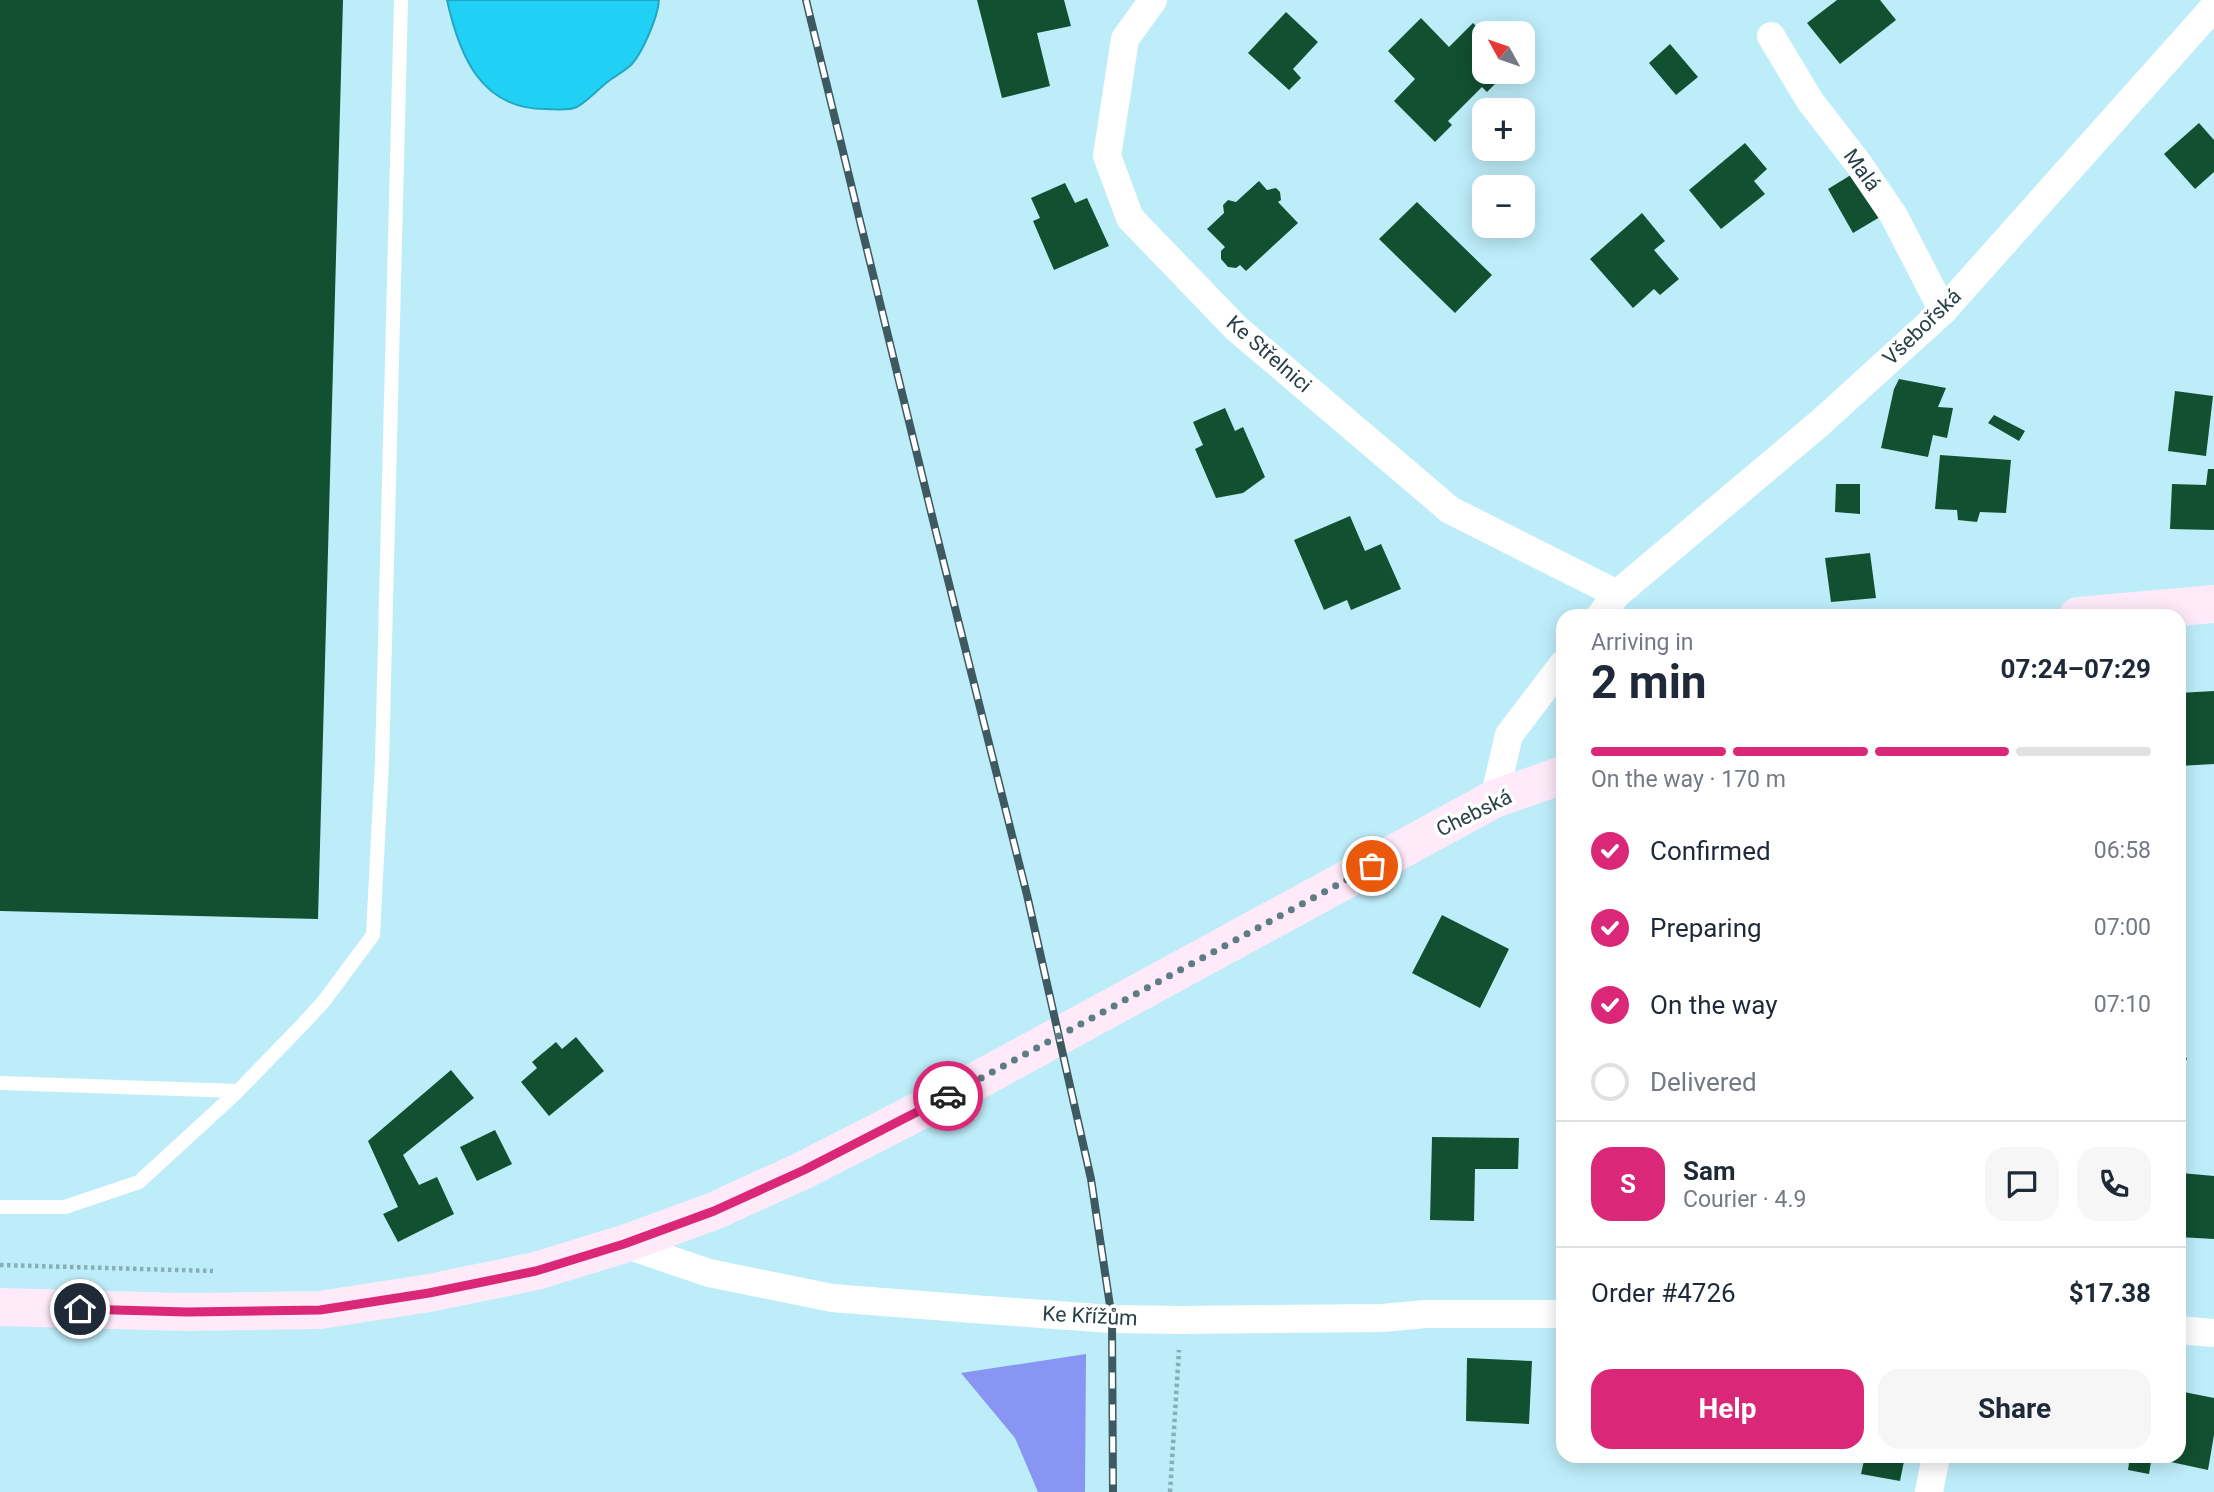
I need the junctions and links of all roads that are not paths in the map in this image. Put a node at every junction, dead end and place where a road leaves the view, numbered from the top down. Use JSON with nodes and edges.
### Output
{"nodes":[{"id":1,"x":401,"y":0,"type":"edge"},
{"id":2,"x":1153,"y":0,"type":"edge"},
{"id":3,"x":2214,"y":7,"type":"edge"},
{"id":4,"x":1771,"y":36,"type":"dead end"},
{"id":5,"x":1943,"y":311,"type":"junction"},
{"id":6,"x":1617,"y":594,"type":"junction"},
{"id":7,"x":2214,"y":604,"type":"edge"},
{"id":8,"x":1605,"y":609,"type":"edge"},
{"id":9,"x":2159,"y":609,"type":"edge"},
{"id":10,"x":1556,"y":673,"type":"edge"},
{"id":11,"x":1556,"y":777,"type":"edge"},
{"id":12,"x":1494,"y":799,"type":"junction"},
{"id":13,"x":0,"y":1083,"type":"edge"},
{"id":14,"x":238,"y":1091,"type":"junction"},
{"id":15,"x":0,"y":1207,"type":"edge"},
{"id":16,"x":624,"y":1244,"type":"junction"},
{"id":17,"x":0,"y":1307,"type":"edge"},
{"id":18,"x":1556,"y":1314,"type":"edge"},
{"id":19,"x":2186,"y":1331,"type":"edge"},
{"id":20,"x":2214,"y":1333,"type":"edge"},
{"id":21,"x":1935,"y":1463,"type":"edge"},
{"id":22,"x":1929,"y":1492,"type":"edge"}],
"edges":[{"from":1,"to":14,"type":"lane"},
{"from":2,"to":6,"type":"street","name":"Ke Střelnici"},
{"from":3,"to":5,"type":"street","name":"Všebořská"},
{"from":4,"to":5,"type":"street","name":"Malá"},
{"from":5,"to":6,"type":"street","name":"Všebořská"},
{"from":6,"to":8,"type":"street","name":"Všebořská"},
{"from":7,"to":9,"type":"street"},
{"from":10,"to":12,"type":"street"},
{"from":11,"to":12,"type":"street","name":"Chebská"},
{"from":12,"to":16,"type":"street","name":"Chebská"},
{"from":13,"to":14,"type":"lane"},
{"from":14,"to":15,"type":"lane"},
{"from":16,"to":17,"type":"street","name":"Chebská"},
{"from":16,"to":18,"type":"street","name":"Ke Křížům"},
{"from":19,"to":20,"type":"street"},
{"from":21,"to":22,"type":"street"}]}
